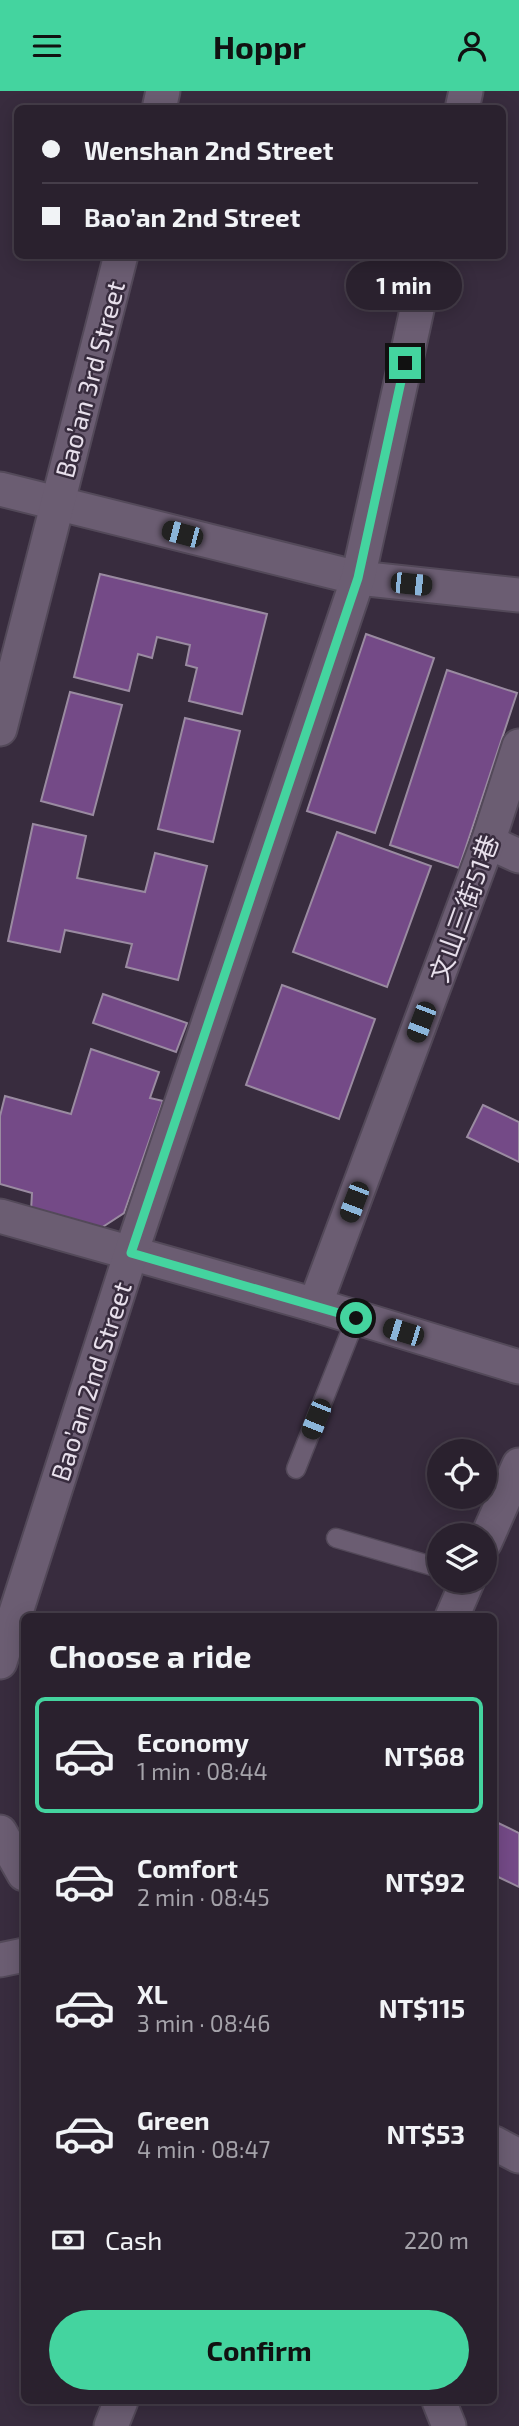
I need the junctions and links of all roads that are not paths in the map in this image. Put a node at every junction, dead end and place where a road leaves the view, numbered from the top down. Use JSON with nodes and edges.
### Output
{"nodes":[{"id":1,"x":120,"y":259,"type":"edge"},
{"id":2,"x":428,"y":259,"type":"edge"},
{"id":3,"x":0,"y":489,"type":"edge"},
{"id":4,"x":57,"y":502,"type":"junction"},
{"id":5,"x":358,"y":578,"type":"junction"},
{"id":6,"x":519,"y":595,"type":"edge"},
{"id":7,"x":0,"y":729,"type":"edge"},
{"id":8,"x":519,"y":746,"type":"edge"},
{"id":9,"x":488,"y":842,"type":"junction"},
{"id":10,"x":519,"y":856,"type":"edge"},
{"id":11,"x":0,"y":1216,"type":"edge"},
{"id":12,"x":131,"y":1253,"type":"junction"},
{"id":13,"x":315,"y":1305,"type":"junction"},
{"id":14,"x":356,"y":1318,"type":"junction"},
{"id":15,"x":519,"y":1367,"type":"edge"},
{"id":16,"x":519,"y":1465,"type":"edge"},
{"id":17,"x":296,"y":1469,"type":"dead end"},
{"id":18,"x":493,"y":1523,"type":"edge"},
{"id":19,"x":337,"y":1538,"type":"dead end"},
{"id":20,"x":427,"y":1564,"type":"edge"},
{"id":21,"x":462,"y":1593,"type":"edge"},
{"id":22,"x":454,"y":1613,"type":"edge"},
{"id":23,"x":0,"y":1662,"type":"edge"},
{"id":24,"x":0,"y":1832,"type":"edge"},
{"id":25,"x":21,"y":1869,"type":"edge"},
{"id":26,"x":21,"y":1956,"type":"edge"},
{"id":27,"x":0,"y":1960,"type":"edge"},
{"id":28,"x":497,"y":2145,"type":"edge"},
{"id":29,"x":519,"y":2156,"type":"edge"},
{"id":30,"x":120,"y":2404,"type":"edge"},
{"id":31,"x":440,"y":2404,"type":"edge"},
{"id":32,"x":111,"y":2426,"type":"edge"},
{"id":33,"x":449,"y":2426,"type":"edge"}],
"edges":[{"from":1,"to":4,"type":"street","name":"Bao’an 3rd Street"},
{"from":2,"to":5,"type":"street","name":"Bao’an 2nd Street"},
{"from":3,"to":4,"type":"street"},
{"from":4,"to":5,"type":"street"},
{"from":4,"to":7,"type":"street","name":"Bao’an 3rd Street"},
{"from":5,"to":6,"type":"street"},
{"from":5,"to":12,"type":"street","name":"Bao’an 2nd Street"},
{"from":8,"to":9,"type":"street","name":"文山三街51巷"},
{"from":9,"to":10,"type":"street"},
{"from":9,"to":13,"type":"street","name":"文山三街51巷"},
{"from":11,"to":12,"type":"street"},
{"from":12,"to":13,"type":"street"},
{"from":12,"to":23,"type":"street","name":"Bao’an 2nd Street"},
{"from":13,"to":14,"type":"street"},
{"from":14,"to":15,"type":"street"},
{"from":14,"to":17,"type":"lane"},
{"from":16,"to":18,"type":"street"},
{"from":19,"to":20,"type":"lane"},
{"from":21,"to":22,"type":"street"},
{"from":24,"to":25,"type":"street"},
{"from":26,"to":27,"type":"street"},
{"from":28,"to":29,"type":"street"},
{"from":30,"to":32,"type":"street"},
{"from":31,"to":33,"type":"street"}]}
